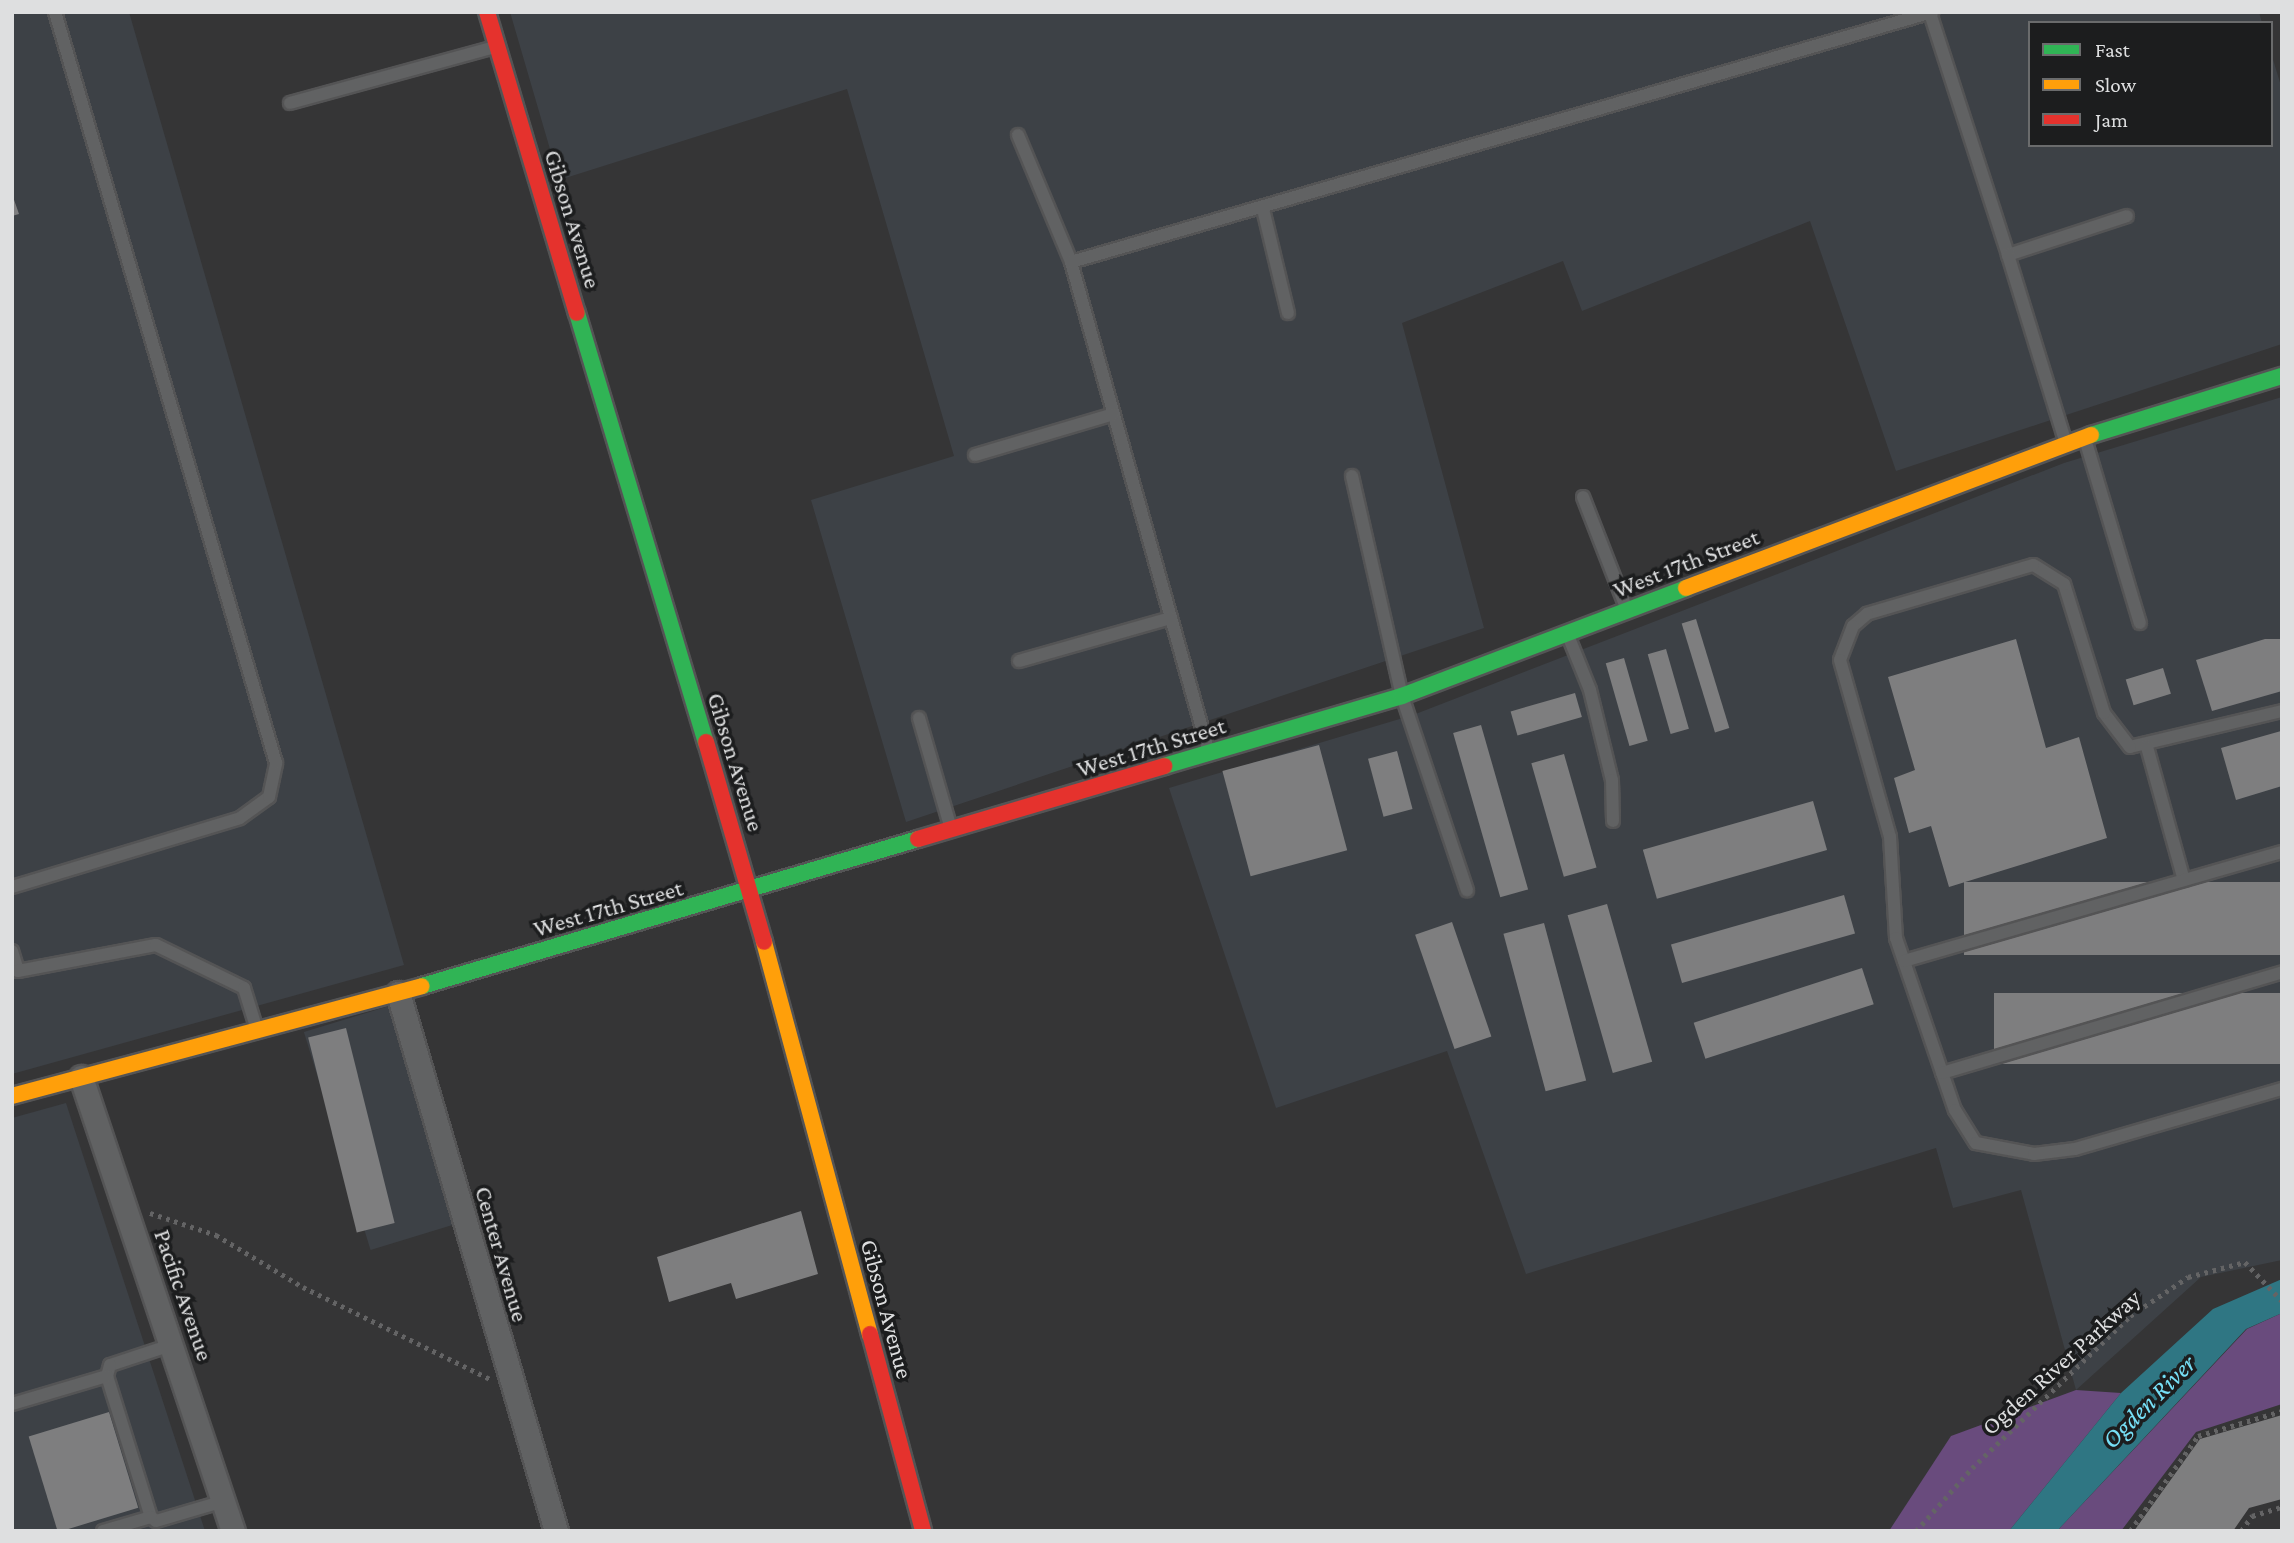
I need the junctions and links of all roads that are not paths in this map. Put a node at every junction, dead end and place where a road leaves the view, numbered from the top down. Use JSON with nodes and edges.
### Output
{"nodes":[{"id":1,"x":55,"y":12,"type":"edge"},
{"id":2,"x":487,"y":12,"type":"edge"},
{"id":3,"x":1931,"y":13,"type":"edge"},
{"id":4,"x":497,"y":47,"type":"junction"},
{"id":5,"x":290,"y":103,"type":"dead end"},
{"id":6,"x":1018,"y":135,"type":"dead end"},
{"id":7,"x":1263,"y":209,"type":"junction"},
{"id":8,"x":2127,"y":216,"type":"dead end"},
{"id":9,"x":2008,"y":255,"type":"junction"},
{"id":10,"x":1071,"y":262,"type":"junction"},
{"id":11,"x":1288,"y":313,"type":"dead end"},
{"id":12,"x":2282,"y":376,"type":"edge"},
{"id":13,"x":1113,"y":414,"type":"junction"},
{"id":14,"x":2084,"y":437,"type":"junction"},
{"id":15,"x":2066,"y":444,"type":"junction"},
{"id":16,"x":975,"y":455,"type":"dead end"},
{"id":17,"x":1352,"y":476,"type":"dead end"},
{"id":18,"x":1583,"y":497,"type":"dead end"},
{"id":19,"x":1627,"y":610,"type":"junction"},
{"id":20,"x":1171,"y":618,"type":"junction"},
{"id":21,"x":2140,"y":624,"type":"dead end"},
{"id":22,"x":1567,"y":633,"type":"junction"},
{"id":23,"x":1018,"y":661,"type":"dead end"},
{"id":24,"x":1402,"y":696,"type":"junction"},
{"id":25,"x":2282,"y":710,"type":"edge"},
{"id":26,"x":919,"y":718,"type":"dead end"},
{"id":27,"x":2147,"y":747,"type":"junction"},
{"id":28,"x":1209,"y":753,"type":"junction"},
{"id":29,"x":1613,"y":821,"type":"dead end"},
{"id":30,"x":951,"y":830,"type":"junction"},
{"id":31,"x":2282,"y":852,"type":"edge"},
{"id":32,"x":2184,"y":880,"type":"junction"},
{"id":33,"x":12,"y":887,"type":"edge"},
{"id":34,"x":750,"y":890,"type":"junction"},
{"id":35,"x":1467,"y":890,"type":"dead end"},
{"id":36,"x":12,"y":951,"type":"edge"},
{"id":37,"x":1904,"y":961,"type":"junction"},
{"id":38,"x":2282,"y":972,"type":"edge"},
{"id":39,"x":398,"y":993,"type":"junction"},
{"id":40,"x":258,"y":1031,"type":"junction"},
{"id":41,"x":1942,"y":1073,"type":"junction"},
{"id":42,"x":81,"y":1077,"type":"junction"},
{"id":43,"x":2282,"y":1089,"type":"edge"},
{"id":44,"x":12,"y":1096,"type":"edge"},
{"id":45,"x":174,"y":1344,"type":"junction"},
{"id":46,"x":107,"y":1376,"type":"junction"},
{"id":47,"x":12,"y":1404,"type":"edge"},
{"id":48,"x":224,"y":1502,"type":"junction"},
{"id":49,"x":151,"y":1517,"type":"junction"},
{"id":50,"x":103,"y":1531,"type":"edge"},
{"id":51,"x":233,"y":1531,"type":"edge"},
{"id":52,"x":556,"y":1531,"type":"edge"},
{"id":53,"x":923,"y":1531,"type":"edge"}],
"edges":[{"from":1,"to":33,"type":"lane"},
{"from":2,"to":4,"type":"street","name":"Gibson Avenue"},
{"from":3,"to":7,"type":"lane"},
{"from":3,"to":9,"type":"lane"},
{"from":4,"to":5,"type":"lane"},
{"from":4,"to":34,"type":"street","name":"Gibson Avenue"},
{"from":6,"to":10,"type":"lane"},
{"from":7,"to":10,"type":"lane"},
{"from":7,"to":11,"type":"lane"},
{"from":8,"to":9,"type":"lane"},
{"from":9,"to":15,"type":"lane"},
{"from":10,"to":13,"type":"lane"},
{"from":12,"to":14,"type":"street","name":"West 17th Street"},
{"from":13,"to":16,"type":"lane"},
{"from":13,"to":20,"type":"lane"},
{"from":14,"to":15,"type":"street","name":"West 17th Street"},
{"from":14,"to":21,"type":"lane"},
{"from":15,"to":19,"type":"street","name":"West 17th Street"},
{"from":17,"to":24,"type":"lane"},
{"from":18,"to":19,"type":"lane"},
{"from":19,"to":22,"type":"street","name":"West 17th Street"},
{"from":20,"to":23,"type":"lane"},
{"from":20,"to":28,"type":"lane"},
{"from":22,"to":24,"type":"street","name":"West 17th Street"},
{"from":22,"to":29,"type":"lane"},
{"from":24,"to":28,"type":"street","name":"West 17th Street"},
{"from":24,"to":35,"type":"lane"},
{"from":25,"to":27,"type":"lane"},
{"from":26,"to":30,"type":"lane"},
{"from":27,"to":32,"type":"lane"},
{"from":27,"to":37,"type":"lane"},
{"from":28,"to":30,"type":"street","name":"West 17th Street"},
{"from":30,"to":34,"type":"street","name":"West 17th Street"},
{"from":31,"to":32,"type":"lane"},
{"from":32,"to":37,"type":"lane"},
{"from":34,"to":39,"type":"street","name":"West 17th Street"},
{"from":34,"to":53,"type":"street","name":"Gibson Avenue"},
{"from":36,"to":40,"type":"lane"},
{"from":37,"to":41,"type":"lane"},
{"from":38,"to":41,"type":"lane"},
{"from":39,"to":40,"type":"street","name":"West 17th Street"},
{"from":39,"to":52,"type":"street","name":"Center Avenue"},
{"from":40,"to":42,"type":"street","name":"West 17th Street"},
{"from":41,"to":43,"type":"lane"},
{"from":42,"to":44,"type":"street","name":"West 17th Street"},
{"from":42,"to":45,"type":"street","name":"Pacific Avenue"},
{"from":45,"to":46,"type":"lane"},
{"from":45,"to":48,"type":"street","name":"Pacific Avenue"},
{"from":46,"to":47,"type":"lane"},
{"from":46,"to":49,"type":"lane"},
{"from":48,"to":49,"type":"lane"},
{"from":48,"to":51,"type":"street","name":"Pacific Avenue"},
{"from":49,"to":50,"type":"lane"}]}
